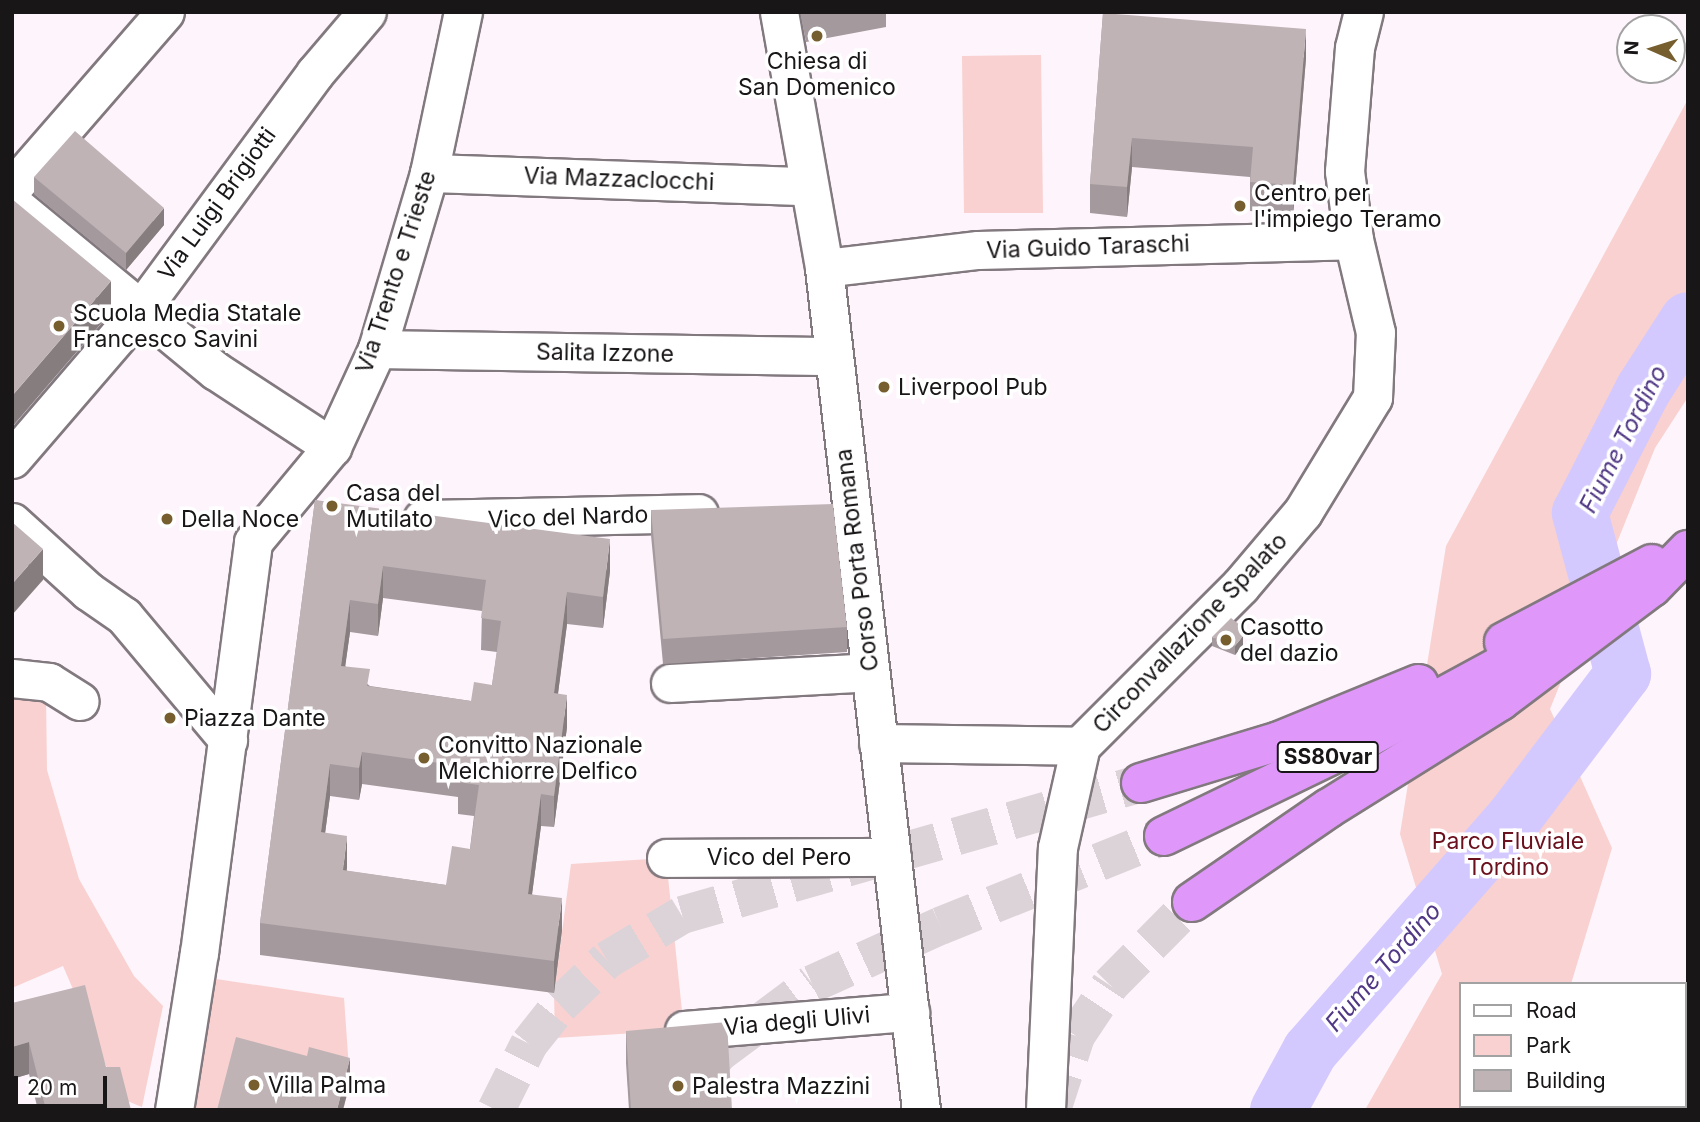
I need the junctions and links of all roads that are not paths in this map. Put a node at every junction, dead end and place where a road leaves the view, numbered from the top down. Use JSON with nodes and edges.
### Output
{"nodes":[{"id":1,"x":164,"y":12,"type":"edge"},
{"id":2,"x":367,"y":12,"type":"edge"},
{"id":3,"x":463,"y":12,"type":"edge"},
{"id":4,"x":779,"y":12,"type":"edge"},
{"id":5,"x":1364,"y":12,"type":"edge"},
{"id":6,"x":429,"y":173,"type":"junction"},
{"id":7,"x":809,"y":186,"type":"junction"},
{"id":8,"x":12,"y":188,"type":"edge"},
{"id":9,"x":12,"y":204,"type":"edge"},
{"id":10,"x":1354,"y":240,"type":"junction"},
{"id":11,"x":824,"y":268,"type":"junction"},
{"id":12,"x":141,"y":309,"type":"junction"},
{"id":13,"x":377,"y":349,"type":"junction"},
{"id":14,"x":834,"y":356,"type":"junction"},
{"id":15,"x":332,"y":447,"type":"junction"},
{"id":16,"x":12,"y":459,"type":"edge"},
{"id":17,"x":285,"y":509,"type":"junction"},
{"id":18,"x":326,"y":512,"type":"edge"},
{"id":19,"x":727,"y":512,"type":"edge"},
{"id":20,"x":382,"y":516,"type":"edge"},
{"id":21,"x":12,"y":522,"type":"edge"},
{"id":22,"x":1688,"y":547,"type":"edge"},
{"id":23,"x":870,"y":672,"type":"junction"},
{"id":24,"x":1490,"y":676,"type":"junction"},
{"id":25,"x":12,"y":678,"type":"edge"},
{"id":26,"x":670,"y":683,"type":"dead end"},
{"id":27,"x":79,"y":701,"type":"dead end"},
{"id":28,"x":229,"y":740,"type":"junction"},
{"id":29,"x":878,"y":743,"type":"junction"},
{"id":30,"x":1081,"y":746,"type":"junction"},
{"id":31,"x":1141,"y":783,"type":"tunnel mouth"},
{"id":32,"x":1164,"y":836,"type":"tunnel mouth"},
{"id":33,"x":891,"y":857,"type":"junction"},
{"id":34,"x":666,"y":858,"type":"dead end"},
{"id":35,"x":1192,"y":902,"type":"tunnel mouth"},
{"id":36,"x":910,"y":1012,"type":"junction"},
{"id":37,"x":684,"y":1030,"type":"edge"},
{"id":38,"x":174,"y":1110,"type":"edge"},
{"id":39,"x":921,"y":1110,"type":"edge"},
{"id":40,"x":1046,"y":1110,"type":"edge"}],
"edges":[{"from":1,"to":8,"type":"street"},
{"from":2,"to":12,"type":"street","name":"Via Luigi Brigiotti"},
{"from":3,"to":6,"type":"street","name":"Via Trento e Trieste"},
{"from":4,"to":7,"type":"street","name":"Corso Porta Romana"},
{"from":5,"to":10,"type":"main road","name":"Circonvallazione Spalato"},
{"from":6,"to":7,"type":"street","name":"Via Mazzaclocchi"},
{"from":6,"to":13,"type":"street","name":"Via Trento e Trieste"},
{"from":7,"to":11,"type":"street","name":"Corso Porta Romana"},
{"from":9,"to":12,"type":"street"},
{"from":10,"to":11,"type":"street","name":"Via Guido Taraschi"},
{"from":10,"to":30,"type":"main road","name":"Circonvallazione Spalato"},
{"from":11,"to":14,"type":"street","name":"Corso Porta Romana"},
{"from":12,"to":15,"type":"street"},
{"from":12,"to":16,"type":"street","name":"Via Luigi Brigiotti"},
{"from":13,"to":14,"type":"street","name":"Salita Izzone"},
{"from":13,"to":15,"type":"street","name":"Via Trento e Trieste"},
{"from":14,"to":23,"type":"street","name":"Corso Porta Romana"},
{"from":15,"to":17,"type":"street","name":"Via Trento e Trieste"},
{"from":17,"to":18,"type":"street"},
{"from":17,"to":28,"type":"street","name":"Via Trento e Trieste"},
{"from":19,"to":20,"type":"street","name":"Vico del Nardo"},
{"from":21,"to":28,"type":"street"},
{"from":22,"to":24,"type":"highway"},
{"from":22,"to":24,"type":"highway"},
{"from":23,"to":26,"type":"street"},
{"from":23,"to":29,"type":"street","name":"Corso Porta Romana"},
{"from":24,"to":31,"type":"highway"},
{"from":24,"to":32,"type":"highway","number":"SS80var"},
{"from":24,"to":35,"type":"highway"},
{"from":25,"to":27,"type":"street"},
{"from":28,"to":38,"type":"street"},
{"from":29,"to":30,"type":"street"},
{"from":29,"to":33,"type":"street","name":"Corso Porta Romana"},
{"from":30,"to":40,"type":"main road","name":"Circonvallazione Spalato"},
{"from":33,"to":34,"type":"street","name":"Vico del Pero"},
{"from":33,"to":36,"type":"street","name":"Corso Porta Romana"},
{"from":36,"to":37,"type":"street","name":"Via degli Ulivi"},
{"from":36,"to":39,"type":"street","name":"Corso Porta Romana"}]}
